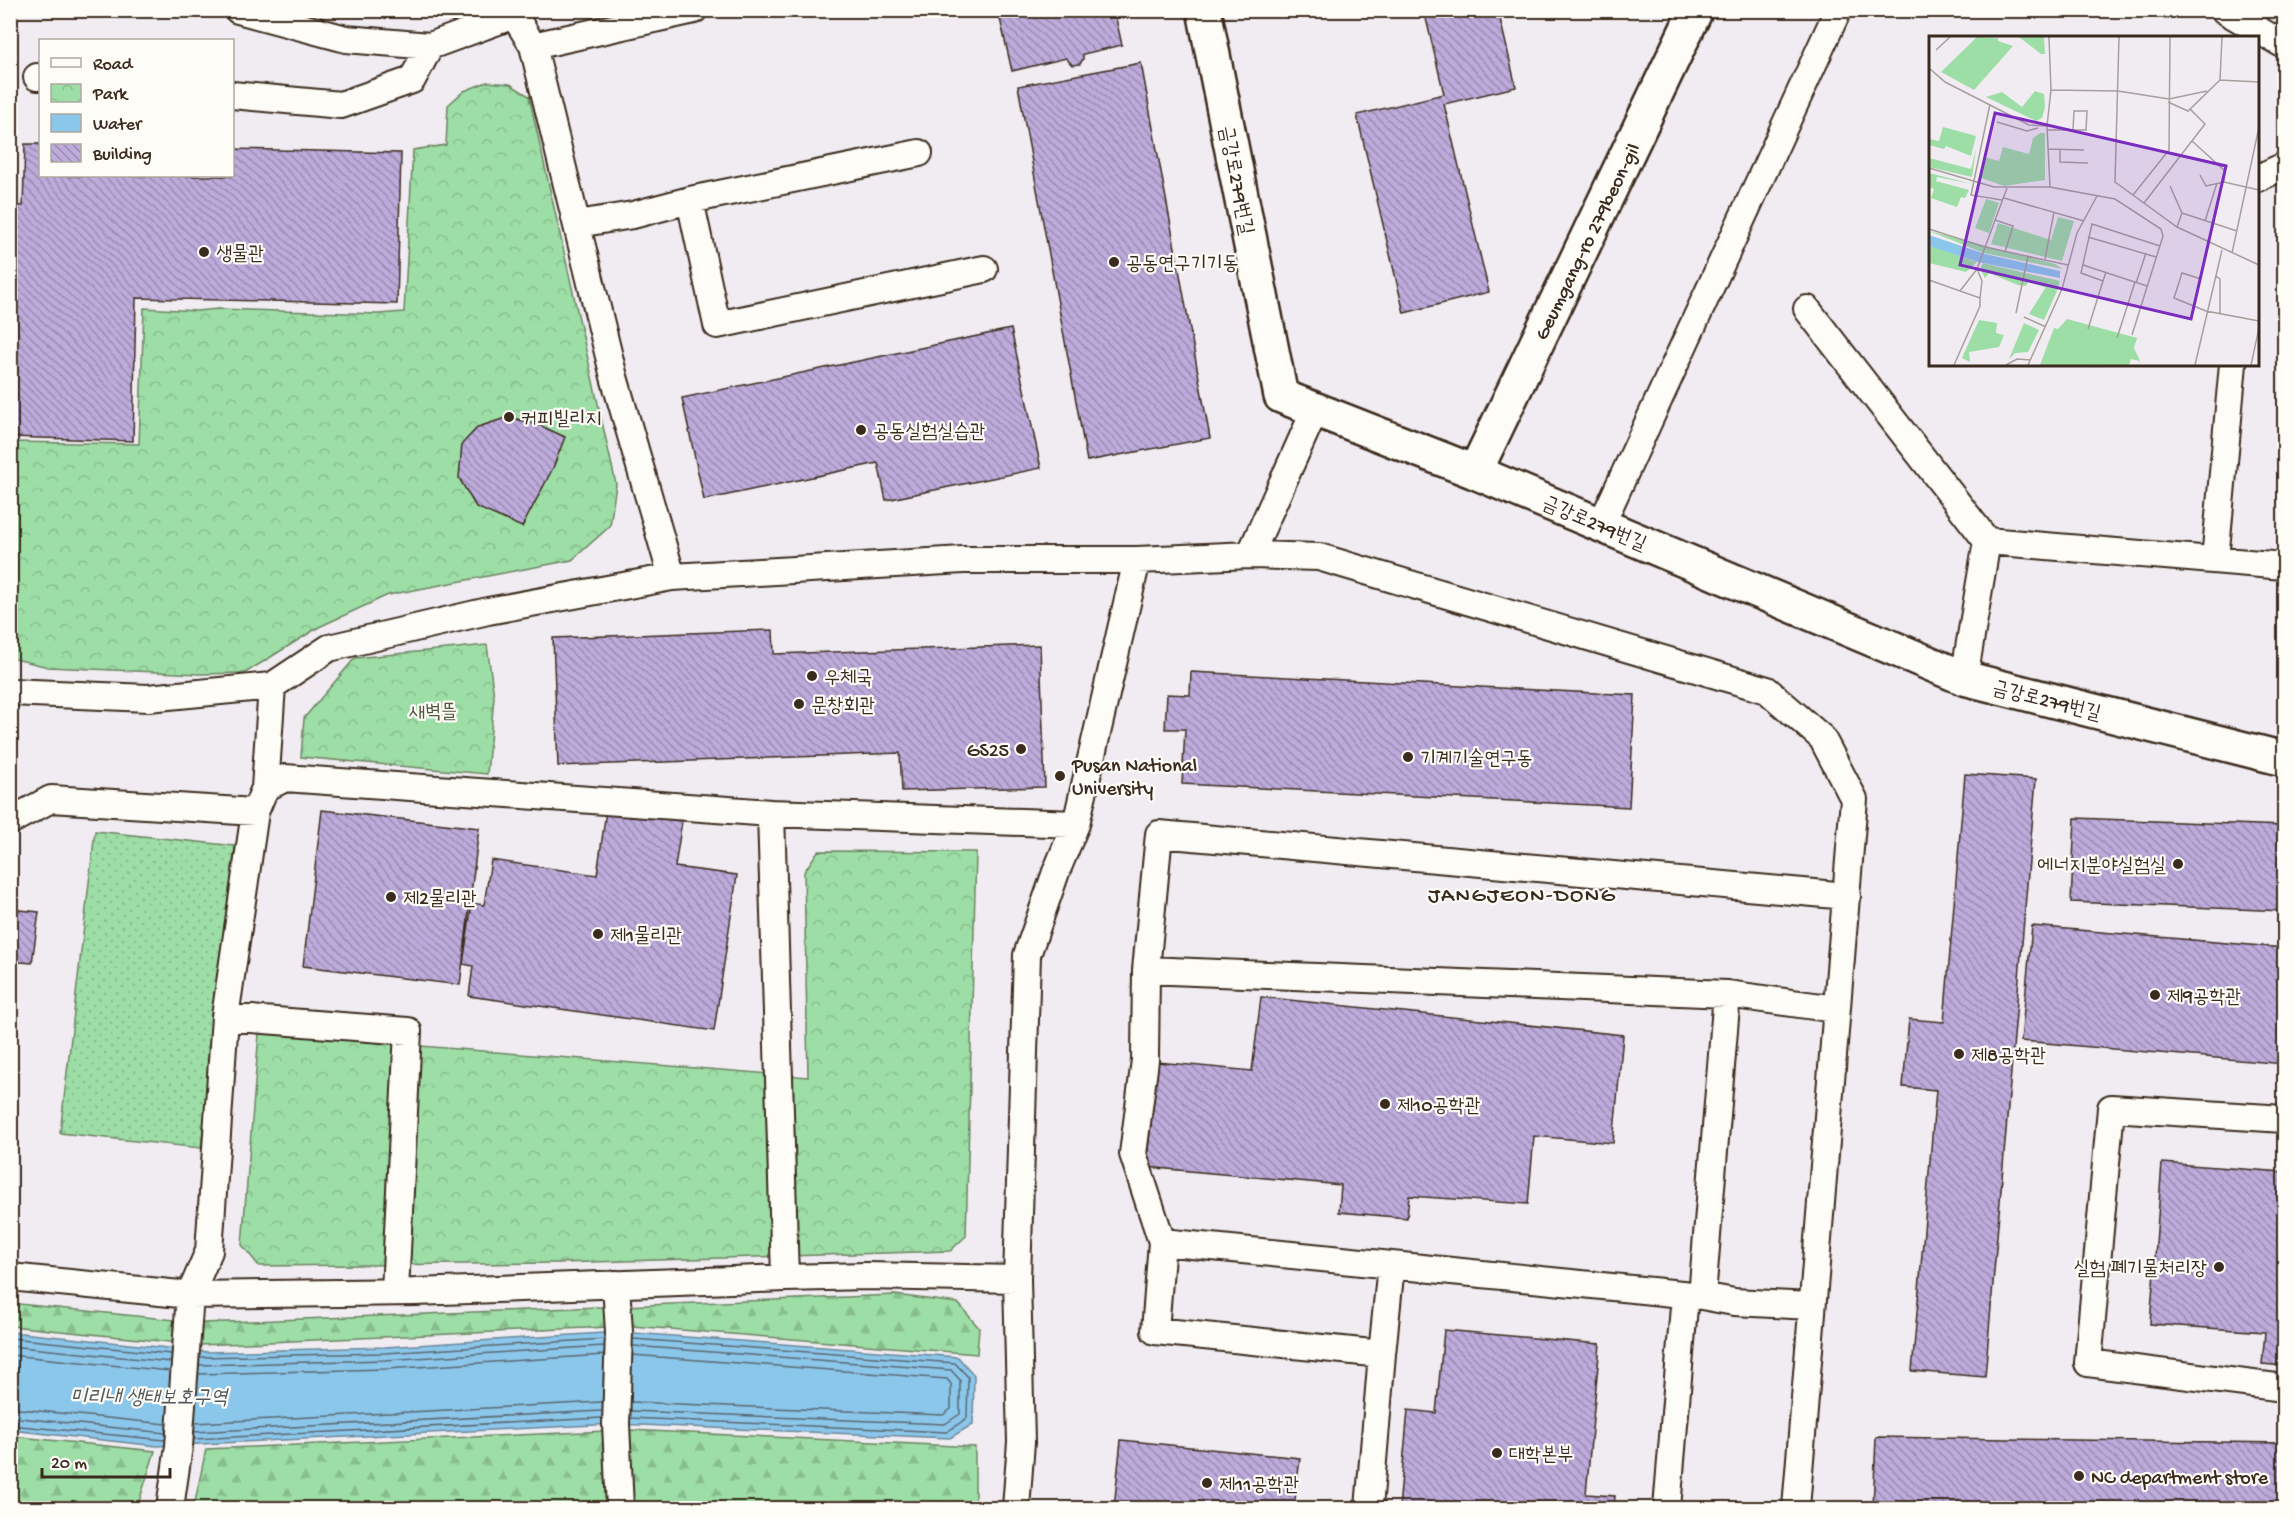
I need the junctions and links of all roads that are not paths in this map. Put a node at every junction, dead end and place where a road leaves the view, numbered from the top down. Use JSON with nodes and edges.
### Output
{"nodes":[{"id":1,"x":238,"y":10,"type":"edge"},
{"id":2,"x":693,"y":10,"type":"edge"},
{"id":3,"x":1204,"y":10,"type":"edge"},
{"id":4,"x":1696,"y":10,"type":"edge"},
{"id":5,"x":1838,"y":10,"type":"edge"},
{"id":6,"x":2224,"y":10,"type":"edge"},
{"id":7,"x":514,"y":13,"type":"edge"},
{"id":8,"x":2284,"y":45,"type":"edge"},
{"id":9,"x":430,"y":46,"type":"junction"},
{"id":10,"x":533,"y":46,"type":"junction"},
{"id":11,"x":234,"y":95,"type":"edge"},
{"id":12,"x":919,"y":153,"type":"dead end"},
{"id":13,"x":2284,"y":166,"type":"edge"},
{"id":14,"x":2259,"y":178,"type":"edge"},
{"id":15,"x":690,"y":200,"type":"junction"},
{"id":16,"x":577,"y":224,"type":"junction"},
{"id":17,"x":984,"y":269,"type":"dead end"},
{"id":18,"x":1808,"y":309,"type":"dead end"},
{"id":19,"x":2233,"y":366,"type":"edge"},
{"id":20,"x":1315,"y":411,"type":"junction"},
{"id":21,"x":1475,"y":472,"type":"junction"},
{"id":22,"x":1600,"y":525,"type":"junction"},
{"id":23,"x":1987,"y":541,"type":"junction"},
{"id":24,"x":1250,"y":555,"type":"junction"},
{"id":25,"x":1137,"y":560,"type":"junction"},
{"id":26,"x":2215,"y":560,"type":"junction"},
{"id":27,"x":2284,"y":566,"type":"edge"},
{"id":28,"x":672,"y":577,"type":"junction"},
{"id":29,"x":1964,"y":678,"type":"junction"},
{"id":30,"x":272,"y":686,"type":"junction"},
{"id":31,"x":10,"y":693,"type":"edge"},
{"id":32,"x":2284,"y":759,"type":"edge"},
{"id":33,"x":265,"y":788,"type":"junction"},
{"id":34,"x":255,"y":812,"type":"junction"},
{"id":35,"x":771,"y":813,"type":"junction"},
{"id":36,"x":10,"y":821,"type":"edge"},
{"id":37,"x":1076,"y":824,"type":"junction"},
{"id":38,"x":1847,"y":896,"type":"junction"},
{"id":39,"x":1146,"y":970,"type":"junction"},
{"id":40,"x":1728,"y":994,"type":"junction"},
{"id":41,"x":1836,"y":1009,"type":"junction"},
{"id":42,"x":225,"y":1017,"type":"junction"},
{"id":43,"x":2284,"y":1119,"type":"edge"},
{"id":44,"x":1162,"y":1242,"type":"junction"},
{"id":45,"x":1391,"y":1265,"type":"junction"},
{"id":46,"x":10,"y":1277,"type":"edge"},
{"id":47,"x":785,"y":1278,"type":"junction"},
{"id":48,"x":1017,"y":1279,"type":"junction"},
{"id":49,"x":616,"y":1284,"type":"junction"},
{"id":50,"x":395,"y":1291,"type":"junction"},
{"id":51,"x":190,"y":1295,"type":"junction"},
{"id":52,"x":1694,"y":1296,"type":"junction"},
{"id":53,"x":1812,"y":1306,"type":"junction"},
{"id":54,"x":1382,"y":1354,"type":"junction"},
{"id":55,"x":2284,"y":1388,"type":"edge"},
{"id":56,"x":170,"y":1509,"type":"edge"},
{"id":57,"x":620,"y":1509,"type":"edge"},
{"id":58,"x":1016,"y":1509,"type":"edge"},
{"id":59,"x":1369,"y":1509,"type":"edge"},
{"id":60,"x":1667,"y":1509,"type":"edge"},
{"id":61,"x":1796,"y":1509,"type":"edge"}],
"edges":[{"from":1,"to":9,"type":"lane"},
{"from":2,"to":10,"type":"lane"},
{"from":3,"to":20,"type":"street","name":"금강로279번길"},
{"from":4,"to":21,"type":"street","name":"Geumgang-ro 279beon-gil"},
{"from":5,"to":22,"type":"lane"},
{"from":6,"to":8,"type":"lane"},
{"from":7,"to":9,"type":"lane"},
{"from":7,"to":10,"type":"lane"},
{"from":9,"to":11,"type":"lane"},
{"from":10,"to":16,"type":"lane"},
{"from":12,"to":15,"type":"lane"},
{"from":13,"to":14,"type":"lane"},
{"from":15,"to":16,"type":"lane"},
{"from":15,"to":17,"type":"lane"},
{"from":16,"to":28,"type":"lane"},
{"from":18,"to":23,"type":"lane"},
{"from":19,"to":26,"type":"lane"},
{"from":20,"to":21,"type":"street","name":"금강로279번길"},
{"from":20,"to":24,"type":"lane"},
{"from":21,"to":22,"type":"street","name":"금강로279번길"},
{"from":22,"to":29,"type":"street","name":"금강로279번길"},
{"from":23,"to":26,"type":"lane"},
{"from":23,"to":29,"type":"lane"},
{"from":24,"to":25,"type":"lane"},
{"from":24,"to":38,"type":"lane"},
{"from":25,"to":28,"type":"lane"},
{"from":25,"to":37,"type":"lane"},
{"from":26,"to":27,"type":"lane"},
{"from":28,"to":30,"type":"lane"},
{"from":29,"to":32,"type":"street","name":"금강로279번길"},
{"from":30,"to":31,"type":"lane"},
{"from":30,"to":33,"type":"lane"},
{"from":33,"to":34,"type":"lane"},
{"from":33,"to":35,"type":"lane"},
{"from":34,"to":36,"type":"lane"},
{"from":34,"to":42,"type":"lane"},
{"from":35,"to":37,"type":"lane"},
{"from":35,"to":47,"type":"lane"},
{"from":37,"to":48,"type":"lane"},
{"from":38,"to":39,"type":"lane"},
{"from":38,"to":41,"type":"lane"},
{"from":39,"to":40,"type":"lane"},
{"from":39,"to":44,"type":"lane"},
{"from":40,"to":41,"type":"lane"},
{"from":40,"to":52,"type":"lane"},
{"from":41,"to":53,"type":"lane"},
{"from":42,"to":50,"type":"lane"},
{"from":42,"to":51,"type":"lane"},
{"from":43,"to":55,"type":"lane"},
{"from":44,"to":45,"type":"lane"},
{"from":44,"to":54,"type":"lane"},
{"from":45,"to":52,"type":"lane"},
{"from":45,"to":54,"type":"lane"},
{"from":46,"to":51,"type":"lane"},
{"from":47,"to":48,"type":"lane"},
{"from":47,"to":49,"type":"lane"},
{"from":48,"to":58,"type":"lane"},
{"from":49,"to":50,"type":"lane"},
{"from":49,"to":57,"type":"lane"},
{"from":50,"to":51,"type":"lane"},
{"from":51,"to":56,"type":"lane"},
{"from":52,"to":53,"type":"lane"},
{"from":52,"to":60,"type":"lane"},
{"from":53,"to":61,"type":"lane"},
{"from":54,"to":59,"type":"lane"}]}
